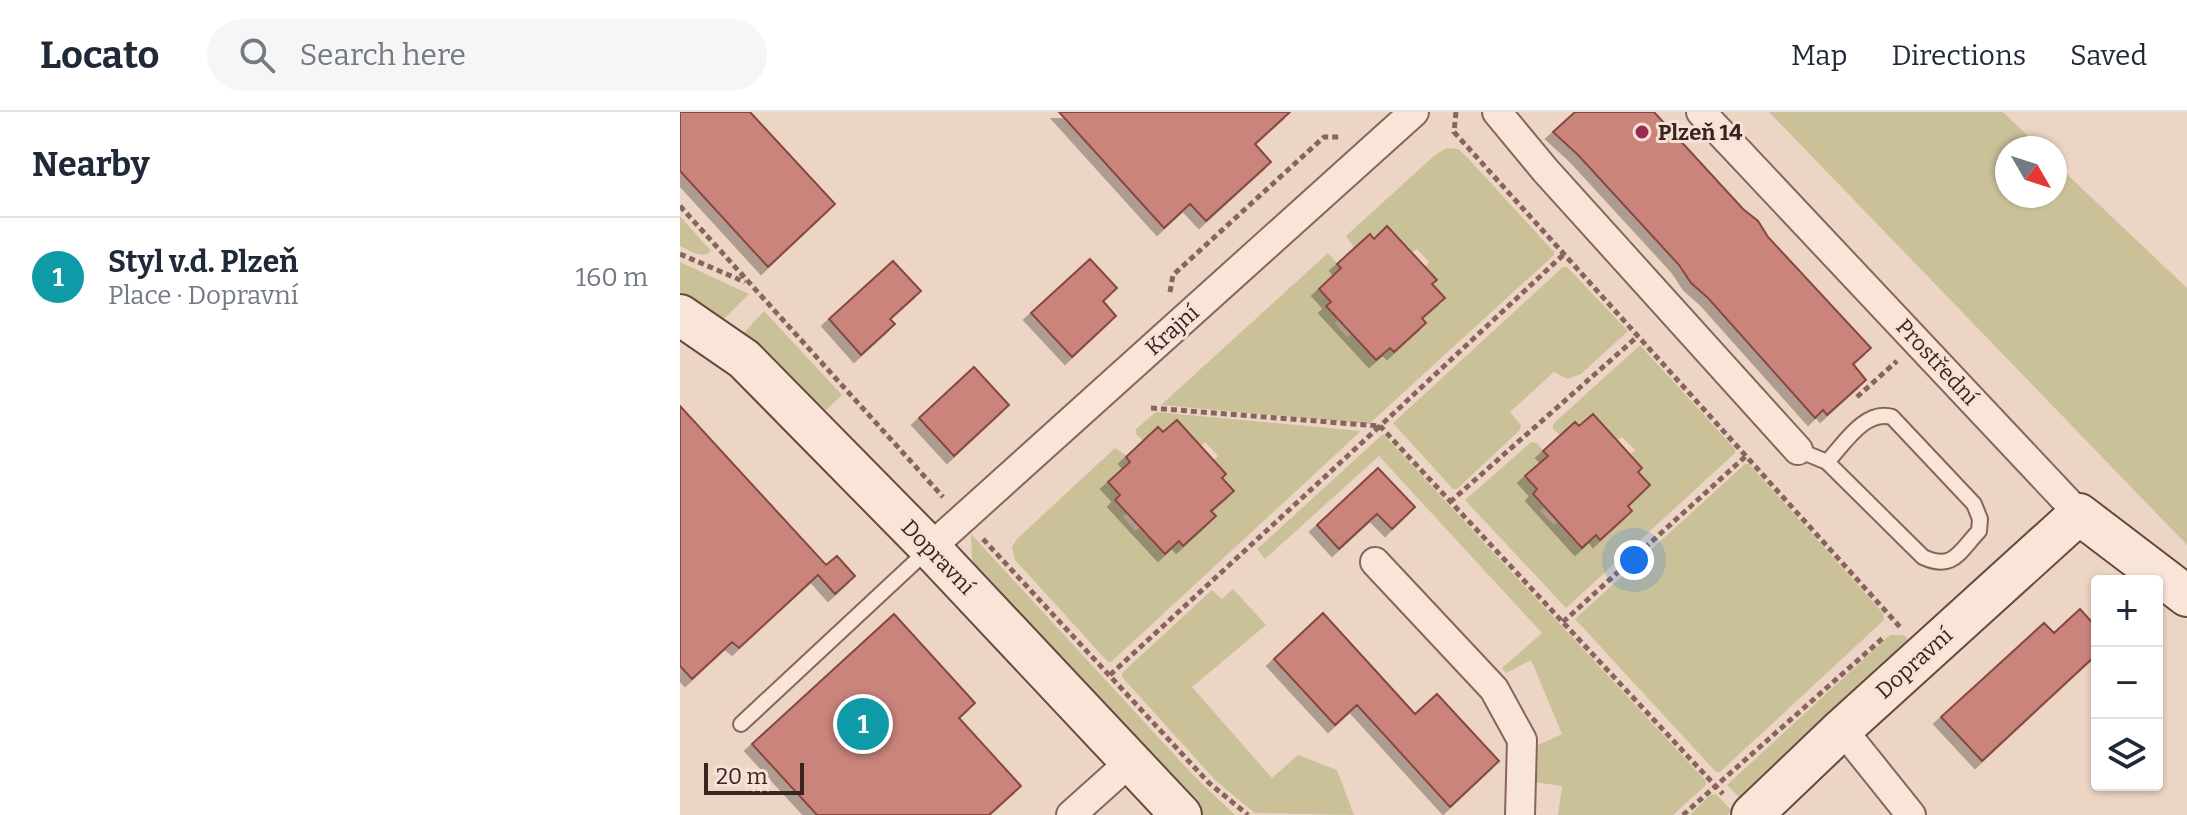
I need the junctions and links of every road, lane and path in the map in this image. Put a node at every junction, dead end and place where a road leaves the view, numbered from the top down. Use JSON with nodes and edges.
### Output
{"nodes":[{"id":1,"x":1414,"y":112,"type":"edge"},
{"id":2,"x":1456,"y":112,"type":"edge"},
{"id":3,"x":1497,"y":112,"type":"edge"},
{"id":4,"x":1701,"y":112,"type":"edge"},
{"id":5,"x":1349,"y":137,"type":"dead end"},
{"id":6,"x":680,"y":206,"type":"edge"},
{"id":7,"x":680,"y":254,"type":"edge"},
{"id":8,"x":1563,"y":255,"type":"junction"},
{"id":9,"x":749,"y":284,"type":"junction"},
{"id":10,"x":1169,"y":302,"type":"dead end"},
{"id":11,"x":680,"y":315,"type":"edge"},
{"id":12,"x":1637,"y":337,"type":"junction"},
{"id":13,"x":1151,"y":408,"type":"dead end"},
{"id":14,"x":1380,"y":426,"type":"junction"},
{"id":15,"x":1798,"y":450,"type":"joint"},
{"id":16,"x":1746,"y":456,"type":"junction"},
{"id":17,"x":1827,"y":462,"type":"junction"},
{"id":18,"x":1450,"y":502,"type":"junction"},
{"id":19,"x":2079,"y":514,"type":"junction"},
{"id":20,"x":963,"y":518,"type":"junction"},
{"id":21,"x":930,"y":548,"type":"junction"},
{"id":22,"x":1375,"y":562,"type":"dead end"},
{"id":23,"x":2187,"y":596,"type":"edge"},
{"id":24,"x":1563,"y":622,"type":"junction"},
{"id":25,"x":1924,"y":654,"type":"junction"},
{"id":26,"x":1109,"y":675,"type":"junction"},
{"id":27,"x":1077,"y":705,"type":"junction"},
{"id":28,"x":741,"y":724,"type":"dead end"},
{"id":29,"x":1842,"y":729,"type":"junction"},
{"id":30,"x":1130,"y":762,"type":"junction"},
{"id":31,"x":1738,"y":805,"type":"edge"},
{"id":32,"x":1071,"y":815,"type":"edge"},
{"id":33,"x":1181,"y":815,"type":"edge"},
{"id":34,"x":1248,"y":815,"type":"edge"},
{"id":35,"x":1520,"y":815,"type":"edge"},
{"id":36,"x":1911,"y":815,"type":"edge"}],
"edges":[{"from":1,"to":20,"type":"street","name":"Krajní"},
{"from":2,"to":8,"type":"path"},
{"from":3,"to":15,"type":"street"},
{"from":4,"to":19,"type":"street","name":"Prostřední"},
{"from":5,"to":10,"type":"path"},
{"from":6,"to":9,"type":"path"},
{"from":7,"to":9,"type":"path"},
{"from":8,"to":12,"type":"path"},
{"from":8,"to":14,"type":"path"},
{"from":9,"to":20,"type":"path"},
{"from":11,"to":21,"type":"street","name":"Dopravní"},
{"from":12,"to":16,"type":"path"},
{"from":12,"to":18,"type":"path"},
{"from":13,"to":14,"type":"path"},
{"from":14,"to":18,"type":"path"},
{"from":14,"to":26,"type":"path"},
{"from":15,"to":17,"type":"lane"},
{"from":16,"to":24,"type":"path"},
{"from":16,"to":25,"type":"path"},
{"from":17,"to":17,"type":"lane"},
{"from":18,"to":24,"type":"path"},
{"from":19,"to":23,"type":"street","name":"Prostřední"},
{"from":19,"to":25,"type":"street","name":"Dopravní"},
{"from":20,"to":21,"type":"street","name":"Krajní"},
{"from":20,"to":26,"type":"path"},
{"from":21,"to":27,"type":"street","name":"Dopravní"},
{"from":21,"to":28,"type":"lane"},
{"from":22,"to":35,"type":"street"},
{"from":24,"to":31,"type":"path"},
{"from":25,"to":29,"type":"street","name":"Dopravní"},
{"from":26,"to":27,"type":"path"},
{"from":26,"to":34,"type":"path"},
{"from":27,"to":30,"type":"street","name":"Dopravní"},
{"from":29,"to":31,"type":"street","name":"Dopravní"},
{"from":29,"to":36,"type":"street"},
{"from":30,"to":32,"type":"street"},
{"from":30,"to":33,"type":"street","name":"Dopravní"}]}
